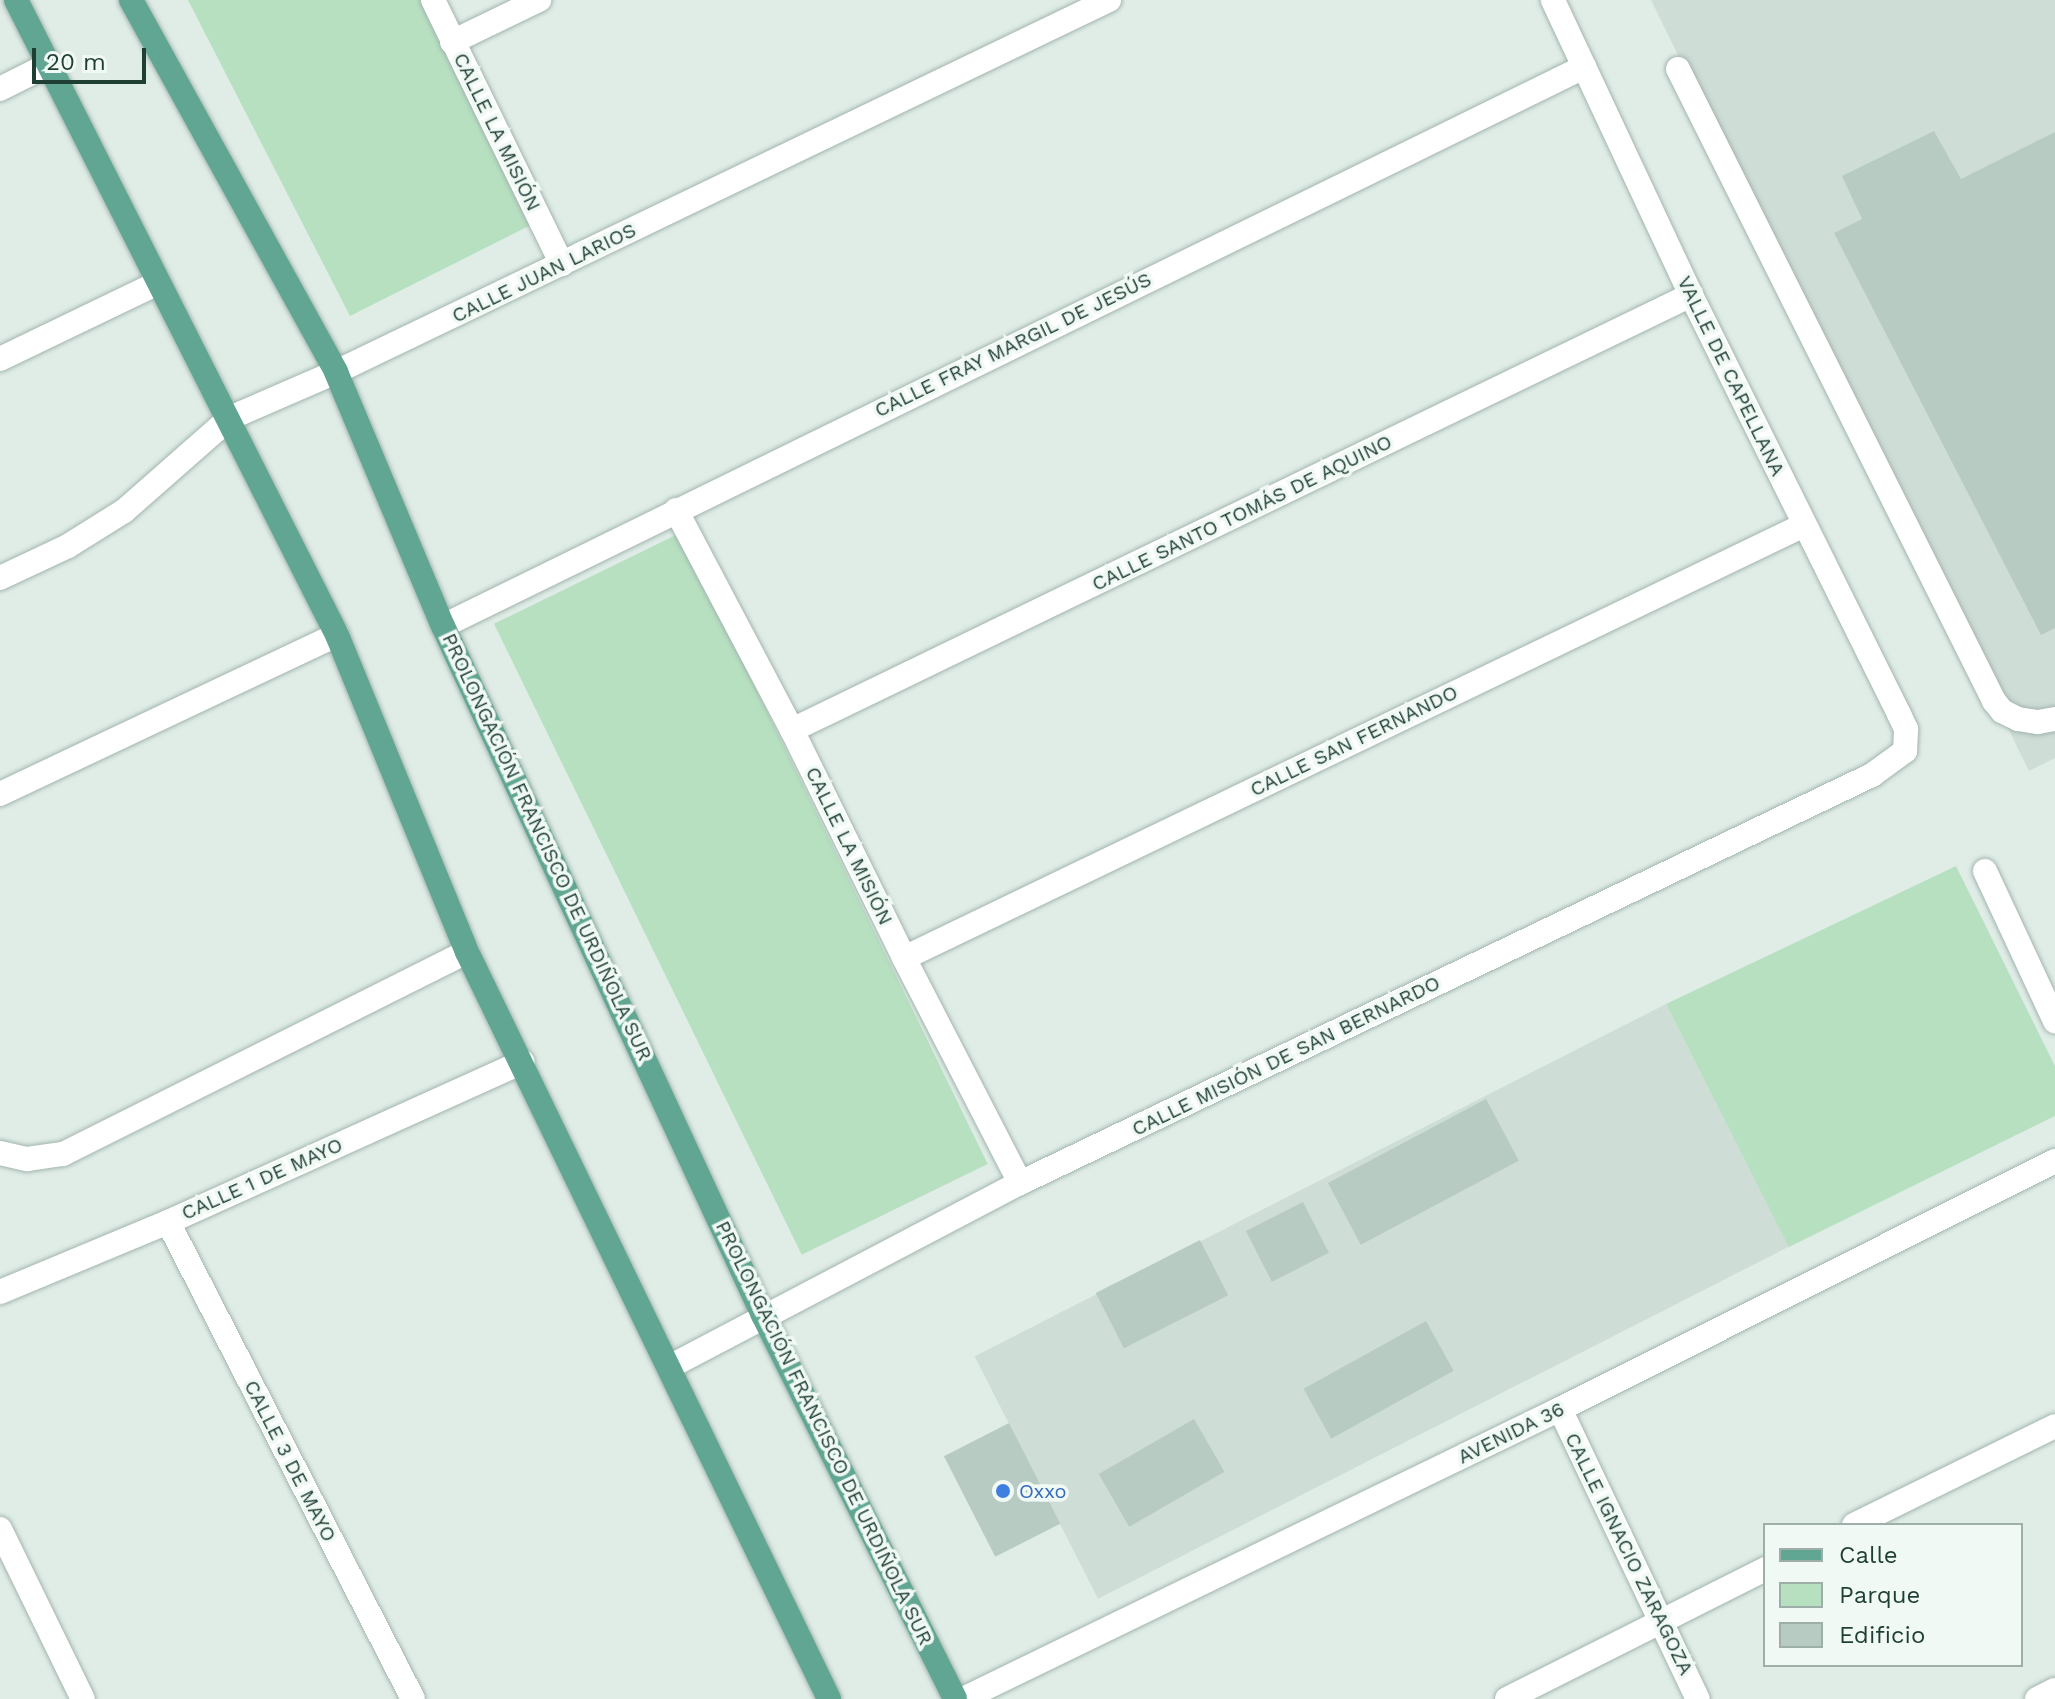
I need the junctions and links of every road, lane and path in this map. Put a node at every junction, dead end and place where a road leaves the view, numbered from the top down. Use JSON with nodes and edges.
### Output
{"nodes":[{"id":1,"x":16,"y":0,"type":"edge"},
{"id":2,"x":131,"y":0,"type":"edge"},
{"id":3,"x":433,"y":0,"type":"edge"},
{"id":4,"x":539,"y":0,"type":"edge"},
{"id":5,"x":1109,"y":0,"type":"edge"},
{"id":6,"x":1553,"y":0,"type":"edge"},
{"id":7,"x":452,"y":42,"type":"junction"},
{"id":8,"x":50,"y":64,"type":"junction"},
{"id":9,"x":1584,"y":67,"type":"junction"},
{"id":10,"x":1678,"y":69,"type":"dead end"},
{"id":11,"x":0,"y":89,"type":"edge"},
{"id":12,"x":562,"y":264,"type":"junction"},
{"id":13,"x":158,"y":283,"type":"junction"},
{"id":14,"x":1691,"y":295,"type":"junction"},
{"id":15,"x":0,"y":359,"type":"edge"},
{"id":16,"x":336,"y":372,"type":"junction"},
{"id":17,"x":230,"y":418,"type":"junction"},
{"id":18,"x":676,"y":510,"type":"junction"},
{"id":19,"x":1804,"y":525,"type":"junction"},
{"id":20,"x":0,"y":578,"type":"edge"},
{"id":21,"x":443,"y":626,"type":"junction"},
{"id":22,"x":337,"y":635,"type":"junction"},
{"id":23,"x":2055,"y":719,"type":"edge"},
{"id":24,"x":792,"y":730,"type":"junction"},
{"id":25,"x":1905,"y":751,"type":"joint"},
{"id":26,"x":0,"y":794,"type":"edge"},
{"id":27,"x":1985,"y":871,"type":"dead end"},
{"id":28,"x":467,"y":952,"type":"junction"},
{"id":29,"x":904,"y":958,"type":"junction"},
{"id":30,"x":2055,"y":1021,"type":"edge"},
{"id":31,"x":523,"y":1062,"type":"junction"},
{"id":32,"x":0,"y":1153,"type":"edge"},
{"id":33,"x":2055,"y":1161,"type":"edge"},
{"id":34,"x":1020,"y":1183,"type":"junction"},
{"id":35,"x":168,"y":1222,"type":"junction"},
{"id":36,"x":0,"y":1292,"type":"edge"},
{"id":37,"x":763,"y":1315,"type":"junction"},
{"id":38,"x":669,"y":1367,"type":"junction"},
{"id":39,"x":1560,"y":1409,"type":"junction"},
{"id":40,"x":2055,"y":1426,"type":"edge"},
{"id":41,"x":1858,"y":1523,"type":"edge"},
{"id":42,"x":0,"y":1529,"type":"edge"},
{"id":43,"x":1763,"y":1570,"type":"edge"},
{"id":44,"x":1659,"y":1621,"type":"junction"},
{"id":45,"x":2055,"y":1690,"type":"edge"},
{"id":46,"x":83,"y":1699,"type":"edge"},
{"id":47,"x":413,"y":1699,"type":"edge"},
{"id":48,"x":829,"y":1699,"type":"edge"},
{"id":49,"x":955,"y":1699,"type":"edge"},
{"id":50,"x":963,"y":1699,"type":"edge"},
{"id":51,"x":1507,"y":1699,"type":"edge"},
{"id":52,"x":1698,"y":1699,"type":"edge"},
{"id":53,"x":2037,"y":1699,"type":"edge"}],
"edges":[{"from":1,"to":8,"type":"main road"},
{"from":2,"to":16,"type":"main road","name":"PROLONGACIÓN FRANCISCO DE URDIÑOLA SUR"},
{"from":3,"to":7,"type":"street","name":"CALLE LA MISIÓN"},
{"from":4,"to":7,"type":"street"},
{"from":5,"to":12,"type":"street","name":"CALLE JUAN LARIOS"},
{"from":6,"to":9,"type":"street","name":"VALLE DE CAPELLANA"},
{"from":7,"to":12,"type":"street","name":"CALLE LA MISIÓN"},
{"from":8,"to":11,"type":"street"},
{"from":8,"to":13,"type":"main road"},
{"from":9,"to":14,"type":"street","name":"VALLE DE CAPELLANA"},
{"from":9,"to":18,"type":"street","name":"CALLE FRAY MARGIL DE JESÚS"},
{"from":10,"to":23,"type":"street"},
{"from":12,"to":16,"type":"street","name":"CALLE JUAN LARIOS"},
{"from":13,"to":15,"type":"street"},
{"from":13,"to":17,"type":"main road"},
{"from":14,"to":19,"type":"street","name":"VALLE DE CAPELLANA"},
{"from":14,"to":24,"type":"street","name":"CALLE SANTO TOMÁS DE AQUINO"},
{"from":16,"to":17,"type":"street","name":"CALLE JUAN LARIOS"},
{"from":16,"to":21,"type":"main road","name":"PROLONGACIÓN FRANCISCO DE URDIÑOLA SUR"},
{"from":17,"to":20,"type":"street","name":"CALLE JUAN LARIOS"},
{"from":17,"to":22,"type":"main road"},
{"from":18,"to":21,"type":"street","name":"CALLE FRAY MARGIL DE JESÚS"},
{"from":18,"to":24,"type":"street","name":"CALLE LA MISIÓN"},
{"from":19,"to":25,"type":"street","name":"VALLE DE CAPELLANA"},
{"from":19,"to":29,"type":"street","name":"CALLE SAN FERNANDO"},
{"from":21,"to":37,"type":"main road","name":"PROLONGACIÓN FRANCISCO DE URDIÑOLA SUR"},
{"from":22,"to":26,"type":"street"},
{"from":22,"to":28,"type":"main road"},
{"from":24,"to":29,"type":"street","name":"CALLE LA MISIÓN"},
{"from":25,"to":34,"type":"street","name":"CALLE MISIÓN DE SAN BERNARDO"},
{"from":27,"to":30,"type":"street"},
{"from":28,"to":31,"type":"main road"},
{"from":28,"to":32,"type":"street"},
{"from":29,"to":34,"type":"street","name":"CALLE LA MISIÓN"},
{"from":31,"to":35,"type":"street","name":"CALLE 1 DE MAYO"},
{"from":31,"to":38,"type":"main road"},
{"from":33,"to":39,"type":"street","name":"AVENIDA 36"},
{"from":34,"to":37,"type":"street","name":"CALLE MISIÓN DE SAN BERNARDO"},
{"from":35,"to":36,"type":"street","name":"CALLE 1 DE MAYO"},
{"from":35,"to":47,"type":"street","name":"CALLE 3 DE MAYO"},
{"from":37,"to":38,"type":"street","name":"CALLE MISIÓN DE SAN BERNARDO"},
{"from":37,"to":49,"type":"main road","name":"PROLONGACIÓN FRANCISCO DE URDIÑOLA SUR"},
{"from":38,"to":48,"type":"main road"},
{"from":39,"to":44,"type":"street","name":"CALLE IGNACIO ZARAGOZA"},
{"from":39,"to":50,"type":"street","name":"AVENIDA 36"},
{"from":40,"to":41,"type":"street"},
{"from":42,"to":46,"type":"street"},
{"from":43,"to":44,"type":"street"},
{"from":44,"to":51,"type":"street"},
{"from":44,"to":52,"type":"street","name":"CALLE IGNACIO ZARAGOZA"},
{"from":45,"to":53,"type":"street"}]}
